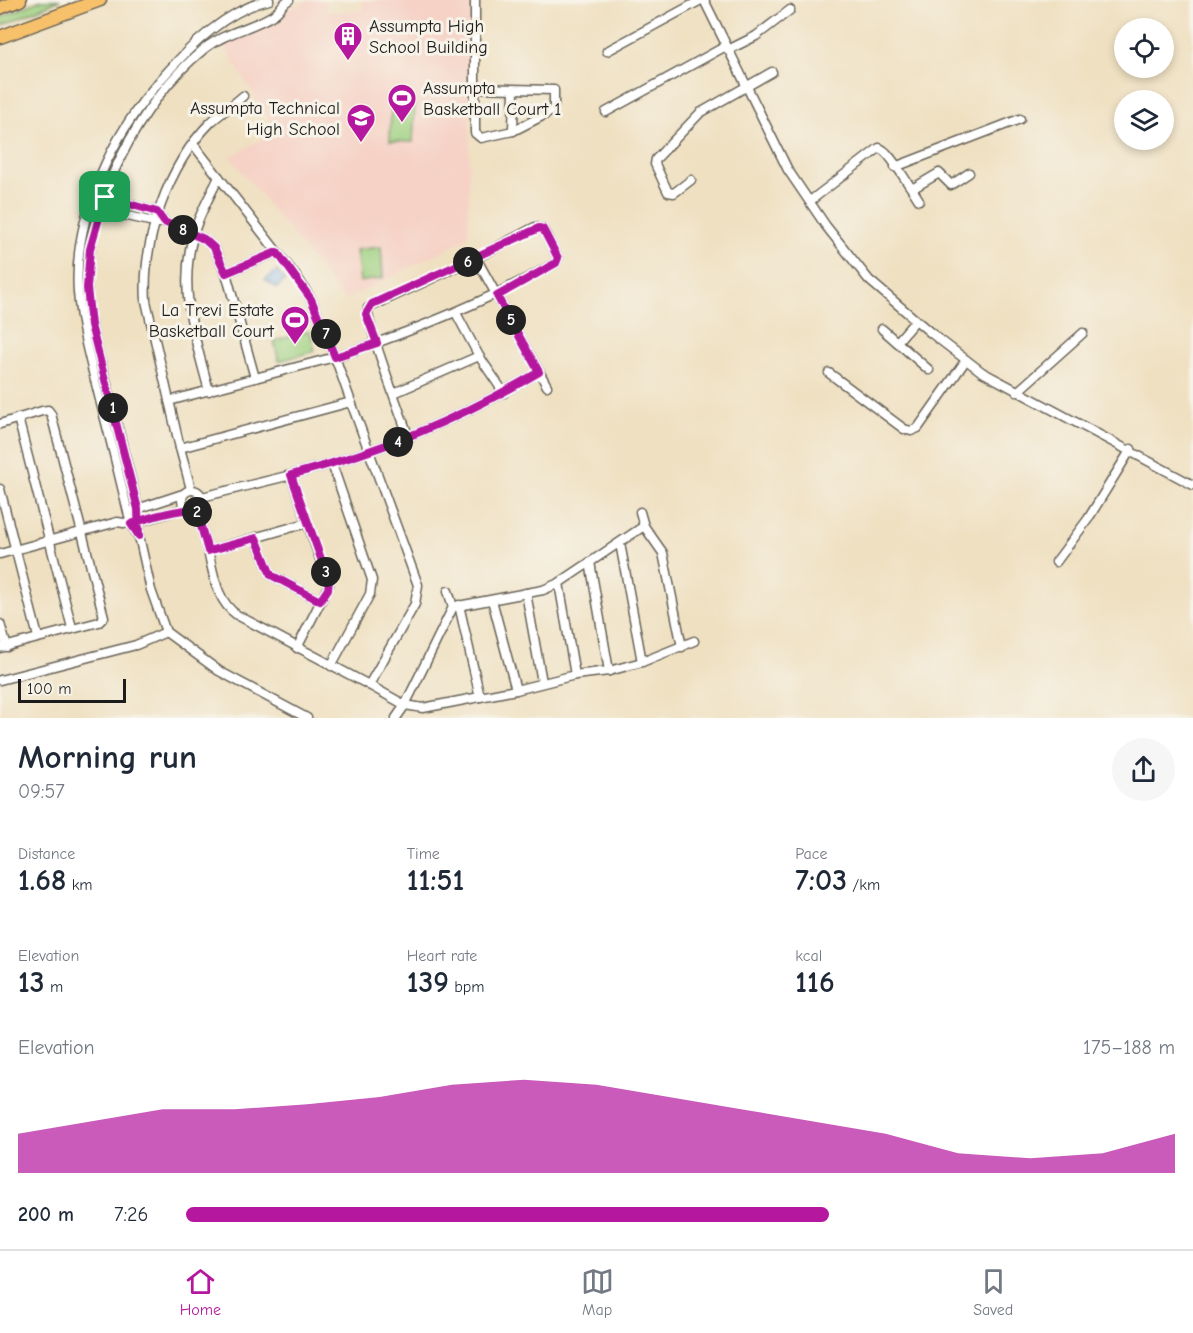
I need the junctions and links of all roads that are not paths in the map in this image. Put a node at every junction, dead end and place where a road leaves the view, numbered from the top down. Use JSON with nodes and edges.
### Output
{"nodes":[{"id":1,"x":20,"y":0,"type":"edge"},
{"id":2,"x":82,"y":0,"type":"edge"},
{"id":3,"x":100,"y":0,"type":"edge"},
{"id":4,"x":475,"y":0,"type":"edge"},
{"id":5,"x":703,"y":0,"type":"edge"},
{"id":6,"x":265,"y":1,"type":"edge"},
{"id":7,"x":285,"y":1,"type":"edge"},
{"id":8,"x":0,"y":8,"type":"edge"},
{"id":9,"x":790,"y":10,"type":"dead end"},
{"id":10,"x":266,"y":18,"type":"junction"},
{"id":11,"x":228,"y":20,"type":"junction"},
{"id":12,"x":235,"y":31,"type":"junction"},
{"id":13,"x":0,"y":36,"type":"edge"},
{"id":14,"x":727,"y":48,"type":"junction"},
{"id":15,"x":607,"y":51,"type":"dead end"},
{"id":16,"x":772,"y":72,"type":"dead end"},
{"id":17,"x":746,"y":86,"type":"junction"},
{"id":18,"x":475,"y":88,"type":"junction"},
{"id":19,"x":514,"y":90,"type":"junction"},
{"id":20,"x":243,"y":96,"type":"dead end"},
{"id":21,"x":606,"y":112,"type":"dead end"},
{"id":22,"x":1020,"y":119,"type":"dead end"},
{"id":23,"x":513,"y":131,"type":"junction"},
{"id":24,"x":193,"y":144,"type":"junction"},
{"id":25,"x":895,"y":167,"type":"junction"},
{"id":26,"x":969,"y":173,"type":"dead end"},
{"id":27,"x":219,"y":177,"type":"junction"},
{"id":28,"x":691,"y":180,"type":"dead end"},
{"id":29,"x":912,"y":189,"type":"junction"},
{"id":30,"x":95,"y":194,"type":"junction"},
{"id":31,"x":105,"y":197,"type":"junction"},
{"id":32,"x":919,"y":200,"type":"dead end"},
{"id":33,"x":810,"y":201,"type":"junction"},
{"id":34,"x":90,"y":207,"type":"junction"},
{"id":35,"x":101,"y":210,"type":"junction"},
{"id":36,"x":157,"y":212,"type":"junction"},
{"id":37,"x":164,"y":222,"type":"junction"},
{"id":38,"x":154,"y":224,"type":"junction"},
{"id":39,"x":193,"y":234,"type":"junction"},
{"id":40,"x":277,"y":252,"type":"junction"},
{"id":41,"x":476,"y":258,"type":"junction"},
{"id":42,"x":226,"y":273,"type":"junction"},
{"id":43,"x":497,"y":296,"type":"junction"},
{"id":44,"x":456,"y":313,"type":"junction"},
{"id":45,"x":915,"y":321,"type":"junction"},
{"id":46,"x":91,"y":325,"type":"junction"},
{"id":47,"x":82,"y":329,"type":"junction"},
{"id":48,"x":882,"y":329,"type":"dead end"},
{"id":49,"x":1083,"y":333,"type":"dead end"},
{"id":50,"x":897,"y":342,"type":"junction"},
{"id":51,"x":377,"y":343,"type":"junction"},
{"id":52,"x":479,"y":356,"type":"junction"},
{"id":53,"x":335,"y":357,"type":"junction"},
{"id":54,"x":966,"y":360,"type":"junction"},
{"id":55,"x":929,"y":370,"type":"dead end"},
{"id":56,"x":539,"y":372,"type":"junction"},
{"id":57,"x":829,"y":373,"type":"dead end"},
{"id":58,"x":255,"y":378,"type":"junction"},
{"id":59,"x":547,"y":386,"type":"dead end"},
{"id":60,"x":209,"y":391,"type":"junction"},
{"id":61,"x":1017,"y":392,"type":"junction"},
{"id":62,"x":394,"y":393,"type":"junction"},
{"id":63,"x":504,"y":393,"type":"junction"},
{"id":64,"x":169,"y":401,"type":"junction"},
{"id":65,"x":351,"y":402,"type":"junction"},
{"id":66,"x":18,"y":418,"type":"junction"},
{"id":67,"x":0,"y":424,"type":"edge"},
{"id":68,"x":409,"y":438,"type":"junction"},
{"id":69,"x":180,"y":448,"type":"junction"},
{"id":70,"x":1131,"y":449,"type":"junction"},
{"id":71,"x":369,"y":453,"type":"junction"},
{"id":72,"x":332,"y":464,"type":"junction"},
{"id":73,"x":291,"y":475,"type":"junction"},
{"id":74,"x":1193,"y":485,"type":"edge"},
{"id":75,"x":0,"y":490,"type":"edge"},
{"id":76,"x":187,"y":492,"type":"junction"},
{"id":77,"x":202,"y":497,"type":"junction"},
{"id":78,"x":138,"y":509,"type":"junction"},
{"id":79,"x":191,"y":509,"type":"junction"},
{"id":80,"x":128,"y":512,"type":"junction"},
{"id":81,"x":640,"y":512,"type":"dead end"},
{"id":82,"x":117,"y":522,"type":"junction"},
{"id":83,"x":135,"y":522,"type":"junction"},
{"id":84,"x":307,"y":523,"type":"junction"},
{"id":85,"x":644,"y":526,"type":"junction"},
{"id":86,"x":82,"y":531,"type":"junction"},
{"id":87,"x":256,"y":538,"type":"junction"},
{"id":88,"x":48,"y":539,"type":"junction"},
{"id":89,"x":620,"y":543,"type":"junction"},
{"id":90,"x":15,"y":550,"type":"junction"},
{"id":91,"x":208,"y":551,"type":"junction"},
{"id":92,"x":0,"y":554,"type":"edge"},
{"id":93,"x":1056,"y":561,"type":"dead end"},
{"id":94,"x":590,"y":562,"type":"junction"},
{"id":95,"x":559,"y":583,"type":"junction"},
{"id":96,"x":448,"y":591,"type":"dead end"},
{"id":97,"x":526,"y":593,"type":"junction"},
{"id":98,"x":492,"y":600,"type":"junction"},
{"id":99,"x":320,"y":601,"type":"junction"},
{"id":100,"x":456,"y":606,"type":"junction"},
{"id":101,"x":0,"y":624,"type":"edge"},
{"id":102,"x":72,"y":628,"type":"junction"},
{"id":103,"x":166,"y":632,"type":"junction"},
{"id":104,"x":38,"y":637,"type":"junction"},
{"id":105,"x":694,"y":641,"type":"dead end"},
{"id":106,"x":682,"y":647,"type":"junction"},
{"id":107,"x":3,"y":648,"type":"edge"},
{"id":108,"x":297,"y":648,"type":"junction"},
{"id":109,"x":642,"y":662,"type":"junction"},
{"id":110,"x":332,"y":666,"type":"junction"},
{"id":111,"x":609,"y":671,"type":"junction"},
{"id":112,"x":575,"y":675,"type":"junction"},
{"id":113,"x":0,"y":680,"type":"edge"},
{"id":114,"x":542,"y":682,"type":"junction"},
{"id":115,"x":369,"y":685,"type":"junction"},
{"id":116,"x":516,"y":690,"type":"junction"},
{"id":117,"x":480,"y":697,"type":"junction"},
{"id":118,"x":405,"y":705,"type":"junction"},
{"id":119,"x":308,"y":718,"type":"edge"},
{"id":120,"x":396,"y":718,"type":"edge"}],
"edges":[{"from":1,"to":8,"type":"highway"},
{"from":2,"to":13,"type":"highway"},
{"from":3,"to":13,"type":"highway"},
{"from":4,"to":18,"type":"street"},
{"from":5,"to":14,"type":"street"},
{"from":5,"to":15,"type":"street"},
{"from":6,"to":10,"type":"street"},
{"from":6,"to":11,"type":"street"},
{"from":7,"to":10,"type":"street"},
{"from":9,"to":14,"type":"street"},
{"from":10,"to":12,"type":"street"},
{"from":11,"to":12,"type":"street"},
{"from":11,"to":30,"type":"street"},
{"from":12,"to":31,"type":"street"},
{"from":14,"to":17,"type":"street"},
{"from":14,"to":21,"type":"street"},
{"from":16,"to":17,"type":"street"},
{"from":17,"to":28,"type":"street"},
{"from":17,"to":33,"type":"street"},
{"from":18,"to":19,"type":"street"},
{"from":18,"to":23,"type":"street"},
{"from":19,"to":23,"type":"street"},
{"from":19,"to":23,"type":"street"},
{"from":20,"to":24,"type":"street"},
{"from":22,"to":25,"type":"street"},
{"from":24,"to":27,"type":"street"},
{"from":24,"to":36,"type":"street"},
{"from":25,"to":29,"type":"street"},
{"from":25,"to":33,"type":"street"},
{"from":26,"to":29,"type":"street"},
{"from":27,"to":39,"type":"street"},
{"from":27,"to":40,"type":"street"},
{"from":29,"to":32,"type":"street"},
{"from":30,"to":31,"type":"street"},
{"from":30,"to":34,"type":"street"},
{"from":31,"to":35,"type":"street"},
{"from":31,"to":36,"type":"street"},
{"from":33,"to":45,"type":"street"},
{"from":34,"to":35,"type":"street"},
{"from":34,"to":47,"type":"street"},
{"from":35,"to":38,"type":"street"},
{"from":35,"to":46,"type":"street"},
{"from":36,"to":37,"type":"street"},
{"from":36,"to":38,"type":"street"},
{"from":37,"to":38,"type":"street"},
{"from":37,"to":39,"type":"street"},
{"from":38,"to":64,"type":"street"},
{"from":39,"to":42,"type":"street"},
{"from":39,"to":60,"type":"street"},
{"from":40,"to":42,"type":"street"},
{"from":40,"to":53,"type":"street"},
{"from":41,"to":43,"type":"street"},
{"from":41,"to":43,"type":"street"},
{"from":41,"to":51,"type":"street"},
{"from":42,"to":58,"type":"street"},
{"from":43,"to":44,"type":"street"},
{"from":43,"to":56,"type":"street"},
{"from":44,"to":51,"type":"street"},
{"from":44,"to":52,"type":"street"},
{"from":45,"to":50,"type":"street"},
{"from":45,"to":54,"type":"street"},
{"from":46,"to":47,"type":"street"},
{"from":46,"to":78,"type":"street"},
{"from":47,"to":80,"type":"street"},
{"from":48,"to":50,"type":"street"},
{"from":49,"to":61,"type":"street"},
{"from":50,"to":55,"type":"street"},
{"from":51,"to":53,"type":"street"},
{"from":51,"to":62,"type":"street"},
{"from":52,"to":62,"type":"street"},
{"from":52,"to":63,"type":"street"},
{"from":53,"to":58,"type":"street"},
{"from":53,"to":65,"type":"street"},
{"from":54,"to":57,"type":"street"},
{"from":54,"to":61,"type":"street"},
{"from":56,"to":59,"type":"street"},
{"from":56,"to":63,"type":"street"},
{"from":58,"to":60,"type":"street"},
{"from":60,"to":64,"type":"street"},
{"from":61,"to":70,"type":"street"},
{"from":62,"to":68,"type":"street"},
{"from":63,"to":68,"type":"street"},
{"from":64,"to":69,"type":"street"},
{"from":65,"to":69,"type":"street"},
{"from":65,"to":71,"type":"street"},
{"from":66,"to":67,"type":"street"},
{"from":66,"to":86,"type":"street"},
{"from":66,"to":88,"type":"street"},
{"from":68,"to":71,"type":"street"},
{"from":69,"to":76,"type":"street"},
{"from":70,"to":74,"type":"street"},
{"from":70,"to":93,"type":"street"},
{"from":71,"to":72,"type":"street"},
{"from":71,"to":115,"type":"street"},
{"from":72,"to":73,"type":"street"},
{"from":72,"to":110,"type":"street"},
{"from":73,"to":77,"type":"street"},
{"from":73,"to":84,"type":"street"},
{"from":75,"to":90,"type":"street"},
{"from":76,"to":77,"type":"street"},
{"from":76,"to":78,"type":"street"},
{"from":76,"to":79,"type":"street"},
{"from":77,"to":79,"type":"street"},
{"from":78,"to":80,"type":"street"},
{"from":78,"to":83,"type":"street"},
{"from":79,"to":83,"type":"street"},
{"from":79,"to":91,"type":"street"},
{"from":80,"to":82,"type":"street"},
{"from":80,"to":83,"type":"street"},
{"from":81,"to":85,"type":"street"},
{"from":82,"to":83,"type":"street"},
{"from":82,"to":86,"type":"street"},
{"from":83,"to":103,"type":"street"},
{"from":84,"to":87,"type":"street"},
{"from":84,"to":99,"type":"street"},
{"from":85,"to":89,"type":"street"},
{"from":85,"to":106,"type":"street"},
{"from":86,"to":88,"type":"street"},
{"from":86,"to":102,"type":"street"},
{"from":87,"to":91,"type":"street"},
{"from":87,"to":99,"type":"street"},
{"from":88,"to":90,"type":"street"},
{"from":88,"to":102,"type":"street"},
{"from":89,"to":94,"type":"street"},
{"from":89,"to":109,"type":"street"},
{"from":90,"to":92,"type":"street"},
{"from":90,"to":104,"type":"street"},
{"from":91,"to":108,"type":"street"},
{"from":94,"to":95,"type":"street"},
{"from":94,"to":111,"type":"street"},
{"from":95,"to":97,"type":"street"},
{"from":95,"to":112,"type":"street"},
{"from":96,"to":100,"type":"street"},
{"from":97,"to":98,"type":"street"},
{"from":97,"to":114,"type":"street"},
{"from":98,"to":100,"type":"street"},
{"from":98,"to":116,"type":"street"},
{"from":99,"to":108,"type":"street"},
{"from":100,"to":117,"type":"street"},
{"from":100,"to":118,"type":"street"},
{"from":101,"to":107,"type":"street"},
{"from":102,"to":104,"type":"street"},
{"from":103,"to":113,"type":"street"},
{"from":103,"to":119,"type":"street"},
{"from":104,"to":107,"type":"street"},
{"from":105,"to":106,"type":"street"},
{"from":106,"to":109,"type":"street"},
{"from":108,"to":110,"type":"street"},
{"from":109,"to":111,"type":"street"},
{"from":110,"to":115,"type":"street"},
{"from":111,"to":112,"type":"street"},
{"from":112,"to":114,"type":"street"},
{"from":114,"to":116,"type":"street"},
{"from":115,"to":118,"type":"street"},
{"from":116,"to":117,"type":"street"},
{"from":117,"to":118,"type":"street"},
{"from":118,"to":120,"type":"street"}]}
